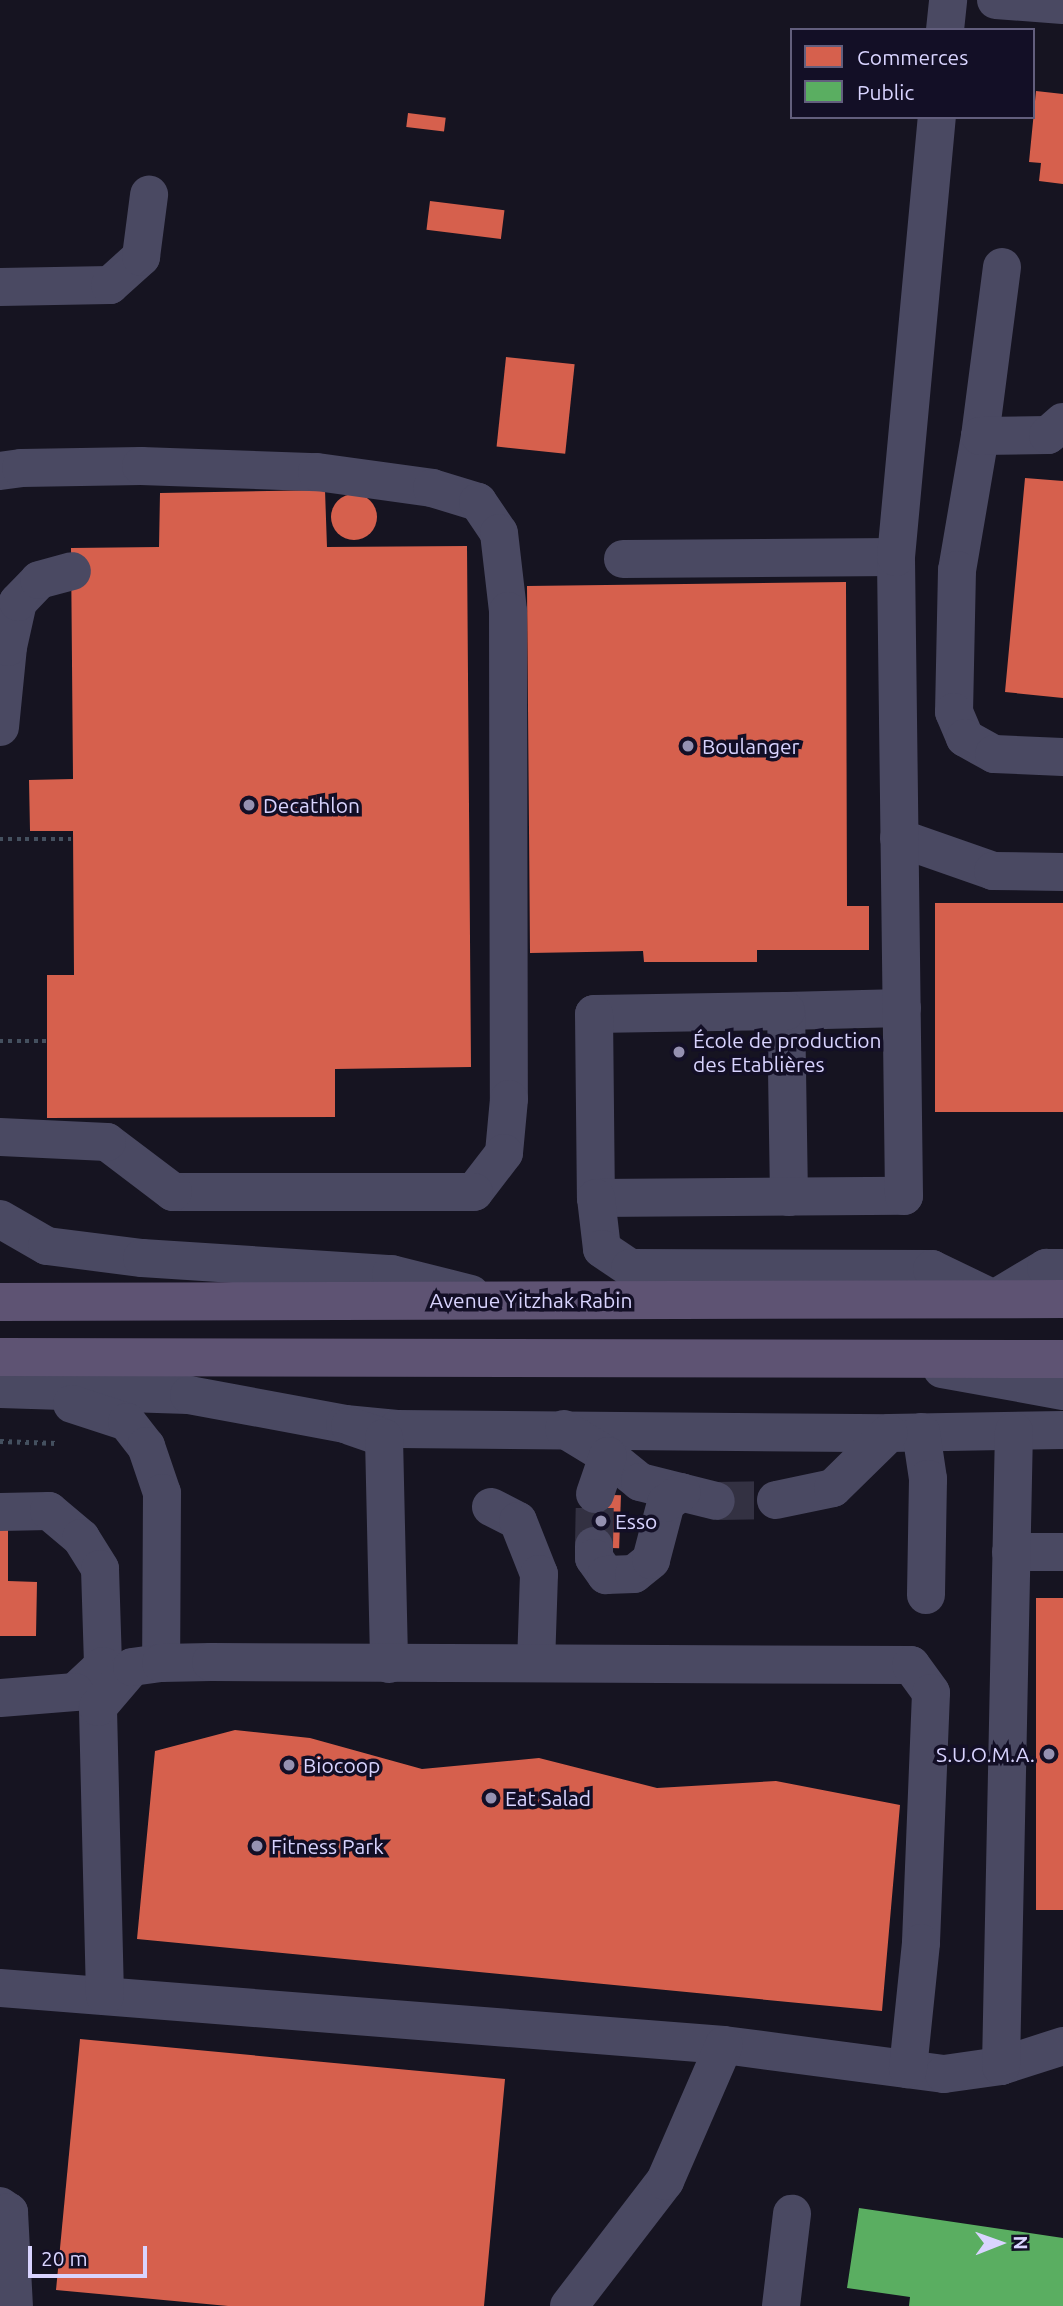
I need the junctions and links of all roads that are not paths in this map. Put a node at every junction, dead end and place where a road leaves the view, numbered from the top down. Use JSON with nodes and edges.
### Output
{"nodes":[{"id":1,"x":948,"y":0,"type":"edge"},
{"id":2,"x":996,"y":0,"type":"edge"},
{"id":3,"x":1063,"y":5,"type":"edge"},
{"id":4,"x":945,"y":28,"type":"edge"},
{"id":5,"x":937,"y":119,"type":"edge"},
{"id":6,"x":149,"y":195,"type":"dead end"},
{"id":7,"x":1002,"y":267,"type":"dead end"},
{"id":8,"x":0,"y":287,"type":"edge"},
{"id":9,"x":1063,"y":422,"type":"edge"},
{"id":10,"x":981,"y":436,"type":"junction"},
{"id":11,"x":0,"y":471,"type":"edge"},
{"id":12,"x":896,"y":557,"type":"junction"},
{"id":13,"x":624,"y":559,"type":"dead end"},
{"id":14,"x":72,"y":571,"type":"dead end"},
{"id":15,"x":0,"y":727,"type":"edge"},
{"id":16,"x":1063,"y":757,"type":"edge"},
{"id":17,"x":899,"y":838,"type":"junction"},
{"id":18,"x":1063,"y":872,"type":"edge"},
{"id":19,"x":902,"y":1009,"type":"junction"},
{"id":20,"x":786,"y":1011,"type":"junction"},
{"id":21,"x":0,"y":1137,"type":"edge"},
{"id":22,"x":789,"y":1197,"type":"junction"},
{"id":23,"x":596,"y":1198,"type":"junction"},
{"id":24,"x":0,"y":1219,"type":"edge"},
{"id":25,"x":1063,"y":1268,"type":"edge"},
{"id":26,"x":994,"y":1299,"type":"junction"},
{"id":27,"x":1063,"y":1299,"type":"edge"},
{"id":28,"x":493,"y":1300,"type":"junction"},
{"id":29,"x":0,"y":1303,"type":"edge"},
{"id":30,"x":0,"y":1357,"type":"edge"},
{"id":31,"x":1063,"y":1359,"type":"edge"},
{"id":32,"x":895,"y":1360,"type":"junction"},
{"id":33,"x":0,"y":1389,"type":"edge"},
{"id":34,"x":1063,"y":1391,"type":"edge"},
{"id":35,"x":0,"y":1398,"type":"edge"},
{"id":36,"x":345,"y":1424,"type":"junction"},
{"id":37,"x":451,"y":1429,"type":"junction"},
{"id":38,"x":564,"y":1429,"type":"junction"},
{"id":39,"x":1063,"y":1430,"type":"edge"},
{"id":40,"x":1014,"y":1431,"type":"junction"},
{"id":41,"x":905,"y":1432,"type":"junction"},
{"id":42,"x":608,"y":1456,"type":"junction"},
{"id":43,"x":595,"y":1494,"type":"tunnel mouth"},
{"id":44,"x":776,"y":1500,"type":"tunnel mouth"},
{"id":45,"x":387,"y":1507,"type":"junction"},
{"id":46,"x":491,"y":1507,"type":"dead end"},
{"id":47,"x":0,"y":1512,"type":"edge"},
{"id":48,"x":594,"y":1546,"type":"tunnel mouth"},
{"id":49,"x":1011,"y":1552,"type":"junction"},
{"id":50,"x":1063,"y":1552,"type":"edge"},
{"id":51,"x":926,"y":1595,"type":"dead end"},
{"id":52,"x":536,"y":1662,"type":"junction"},
{"id":53,"x":389,"y":1664,"type":"junction"},
{"id":54,"x":132,"y":1665,"type":"junction"},
{"id":55,"x":0,"y":1698,"type":"edge"},
{"id":56,"x":0,"y":1988,"type":"edge"},
{"id":57,"x":105,"y":1996,"type":"junction"},
{"id":58,"x":724,"y":2045,"type":"junction"},
{"id":59,"x":1063,"y":2046,"type":"edge"},
{"id":60,"x":1001,"y":2066,"type":"junction"},
{"id":61,"x":908,"y":2069,"type":"junction"},
{"id":62,"x":0,"y":2206,"type":"edge"},
{"id":63,"x":792,"y":2214,"type":"dead end"},
{"id":64,"x":14,"y":2306,"type":"edge"},
{"id":65,"x":569,"y":2306,"type":"edge"},
{"id":66,"x":781,"y":2306,"type":"edge"}],
"edges":[{"from":1,"to":4,"type":"street"},
{"from":2,"to":3,"type":"street"},
{"from":5,"to":12,"type":"street"},
{"from":6,"to":8,"type":"street"},
{"from":7,"to":10,"type":"street"},
{"from":9,"to":10,"type":"street"},
{"from":10,"to":16,"type":"street"},
{"from":11,"to":21,"type":"street"},
{"from":12,"to":13,"type":"street"},
{"from":12,"to":17,"type":"street"},
{"from":14,"to":15,"type":"street"},
{"from":17,"to":18,"type":"street"},
{"from":17,"to":19,"type":"street"},
{"from":19,"to":20,"type":"street"},
{"from":19,"to":22,"type":"street"},
{"from":20,"to":22,"type":"street"},
{"from":20,"to":23,"type":"street"},
{"from":22,"to":23,"type":"street"},
{"from":23,"to":26,"type":"street"},
{"from":24,"to":28,"type":"street"},
{"from":25,"to":26,"type":"street"},
{"from":26,"to":27,"type":"main road","name":"Avenue Yitzhak Rabin"},
{"from":26,"to":28,"type":"main road","name":"Avenue Yitzhak Rabin"},
{"from":28,"to":29,"type":"main road","name":"Avenue Yitzhak Rabin"},
{"from":30,"to":32,"type":"main road"},
{"from":31,"to":32,"type":"main road"},
{"from":32,"to":34,"type":"street"},
{"from":33,"to":36,"type":"street"},
{"from":35,"to":54,"type":"street"},
{"from":36,"to":37,"type":"street"},
{"from":36,"to":45,"type":"street"},
{"from":37,"to":38,"type":"street"},
{"from":37,"to":45,"type":"street"},
{"from":38,"to":41,"type":"street"},
{"from":38,"to":42,"type":"street"},
{"from":39,"to":40,"type":"street"},
{"from":40,"to":41,"type":"street"},
{"from":40,"to":49,"type":"street"},
{"from":41,"to":44,"type":"street"},
{"from":41,"to":51,"type":"street"},
{"from":42,"to":43,"type":"street"},
{"from":42,"to":48,"type":"street"},
{"from":45,"to":53,"type":"street"},
{"from":46,"to":52,"type":"street"},
{"from":47,"to":54,"type":"street"},
{"from":49,"to":50,"type":"street"},
{"from":49,"to":60,"type":"street"},
{"from":52,"to":53,"type":"street"},
{"from":52,"to":61,"type":"street"},
{"from":53,"to":54,"type":"street"},
{"from":54,"to":55,"type":"street"},
{"from":54,"to":57,"type":"street"},
{"from":56,"to":57,"type":"street"},
{"from":57,"to":58,"type":"street"},
{"from":58,"to":61,"type":"street"},
{"from":58,"to":65,"type":"street"},
{"from":59,"to":60,"type":"street"},
{"from":60,"to":61,"type":"street"},
{"from":62,"to":64,"type":"street"},
{"from":63,"to":66,"type":"street"}]}
